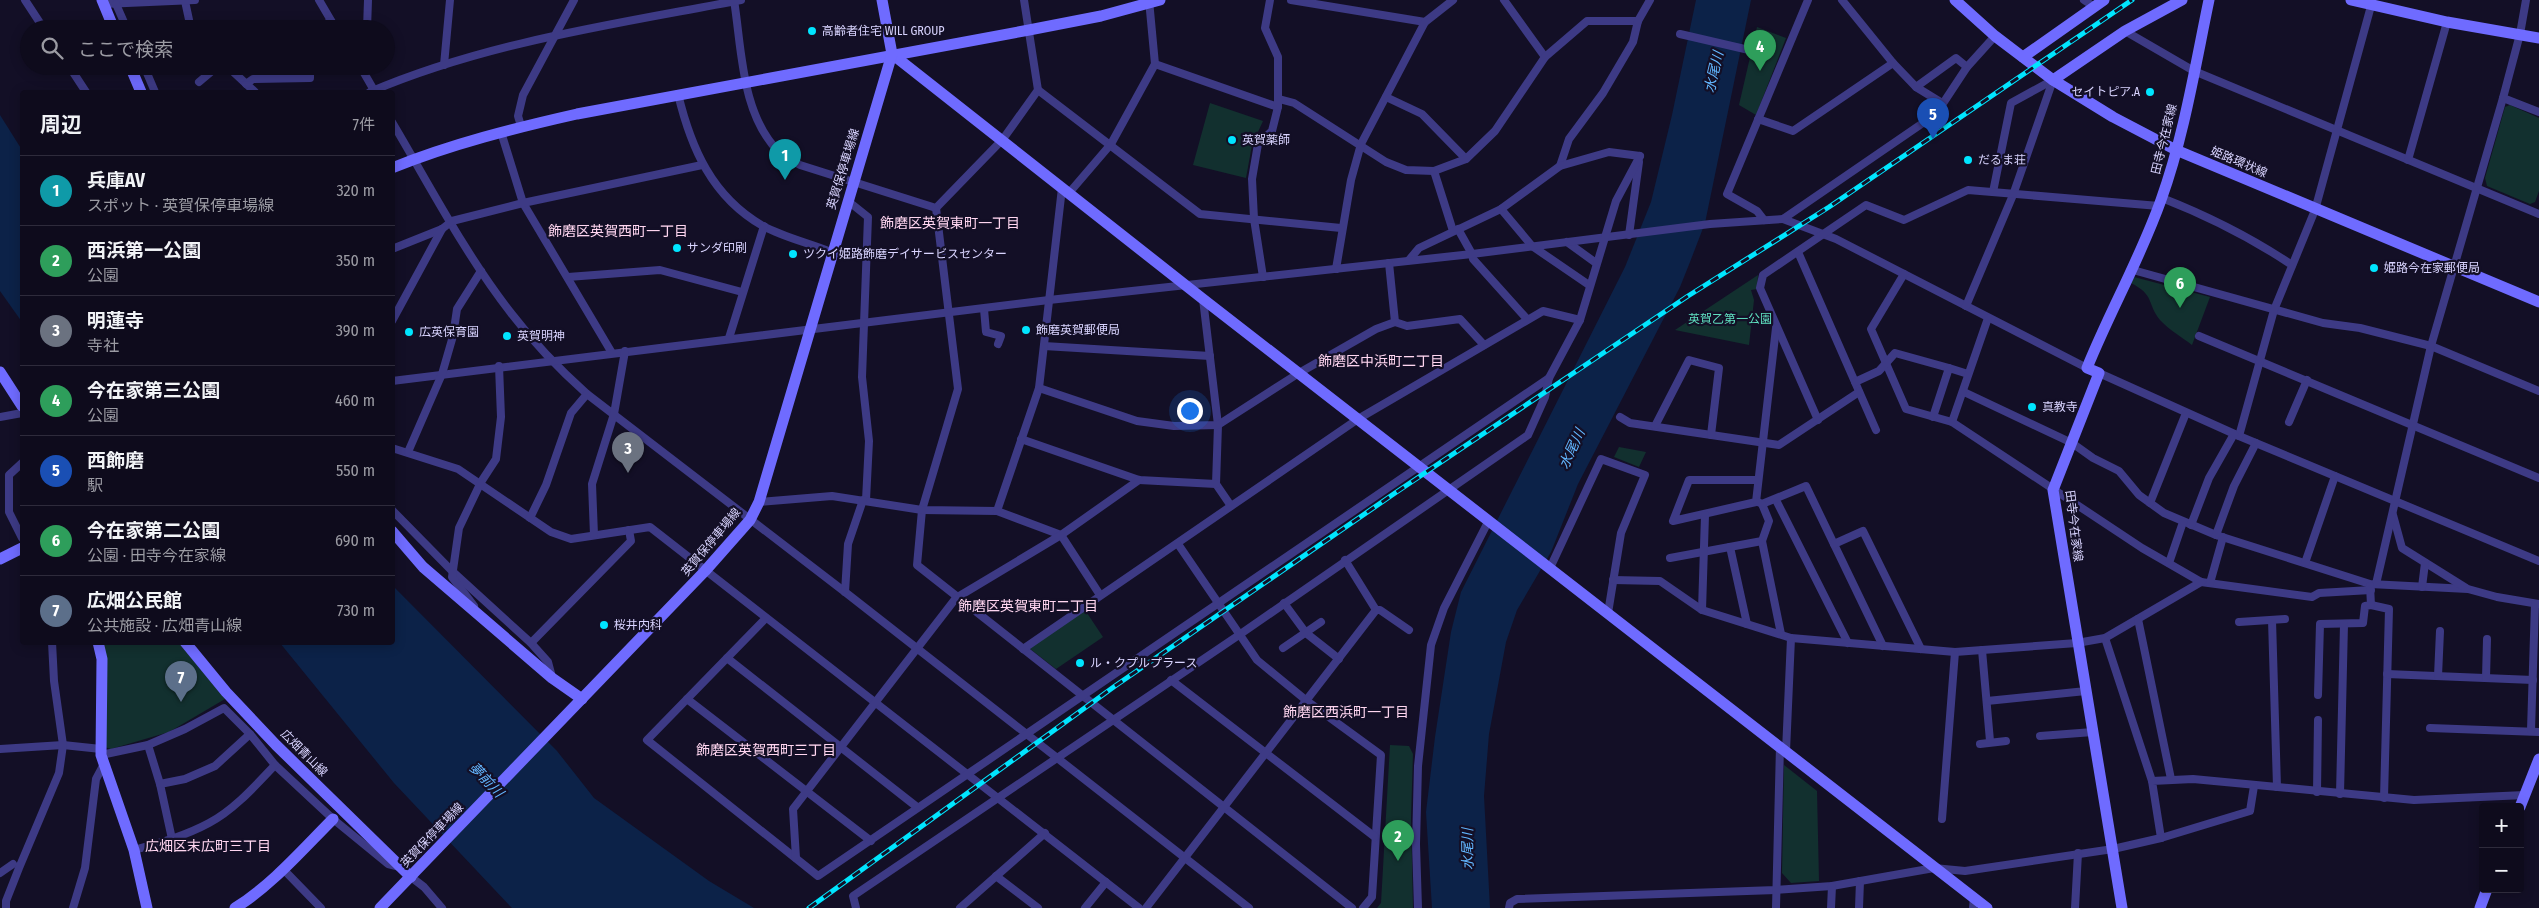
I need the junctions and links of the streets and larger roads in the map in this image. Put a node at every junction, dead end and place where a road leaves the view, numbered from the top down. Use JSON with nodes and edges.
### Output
{"nodes":[{"id":1,"x":196,"y":0,"type":"edge"},
{"id":2,"x":319,"y":0,"type":"edge"},
{"id":3,"x":368,"y":0,"type":"edge"},
{"id":4,"x":450,"y":0,"type":"edge"},
{"id":5,"x":574,"y":0,"type":"edge"},
{"id":6,"x":737,"y":0,"type":"edge"},
{"id":7,"x":882,"y":0,"type":"edge"},
{"id":8,"x":1024,"y":0,"type":"edge"},
{"id":9,"x":1270,"y":0,"type":"edge"},
{"id":10,"x":1291,"y":0,"type":"edge"},
{"id":11,"x":1453,"y":0,"type":"edge"},
{"id":12,"x":1504,"y":0,"type":"edge"},
{"id":13,"x":1650,"y":0,"type":"edge"},
{"id":14,"x":1808,"y":0,"type":"edge"},
{"id":15,"x":1842,"y":0,"type":"edge"},
{"id":16,"x":1955,"y":0,"type":"edge"},
{"id":17,"x":2104,"y":0,"type":"edge"},
{"id":18,"x":2182,"y":0,"type":"edge"},
{"id":19,"x":2209,"y":0,"type":"edge"},
{"id":20,"x":2351,"y":0,"type":"edge"},
{"id":21,"x":2526,"y":0,"type":"edge"},
{"id":22,"x":26,"y":1,"type":"edge"},
{"id":23,"x":185,"y":1,"type":"edge"},
{"id":24,"x":1153,"y":1,"type":"edge"},
{"id":25,"x":107,"y":3,"type":"edge"},
{"id":26,"x":2089,"y":3,"type":"edge"},
{"id":27,"x":2372,"y":6,"type":"junction"},
{"id":28,"x":38,"y":20,"type":"edge"},
{"id":29,"x":112,"y":20,"type":"edge"},
{"id":30,"x":120,"y":20,"type":"edge"},
{"id":31,"x":189,"y":20,"type":"edge"},
{"id":32,"x":330,"y":20,"type":"edge"},
{"id":33,"x":367,"y":20,"type":"edge"},
{"id":34,"x":1638,"y":21,"type":"junction"},
{"id":35,"x":1425,"y":22,"type":"junction"},
{"id":36,"x":2447,"y":22,"type":"junction"},
{"id":37,"x":1029,"y":30,"type":"junction"},
{"id":38,"x":2125,"y":31,"type":"junction"},
{"id":39,"x":556,"y":34,"type":"junction"},
{"id":40,"x":1680,"y":34,"type":"dead end"},
{"id":41,"x":2520,"y":34,"type":"junction"},
{"id":42,"x":1994,"y":36,"type":"junction"},
{"id":43,"x":2539,"y":38,"type":"edge"},
{"id":44,"x":1749,"y":50,"type":"dead end"},
{"id":45,"x":892,"y":54,"type":"junction"},
{"id":46,"x":2023,"y":57,"type":"junction"},
{"id":47,"x":1545,"y":58,"type":"junction"},
{"id":48,"x":1892,"y":63,"type":"junction"},
{"id":49,"x":1155,"y":64,"type":"junction"},
{"id":50,"x":444,"y":65,"type":"junction"},
{"id":51,"x":1967,"y":67,"type":"junction"},
{"id":52,"x":2194,"y":70,"type":"junction"},
{"id":53,"x":74,"y":75,"type":"edge"},
{"id":54,"x":134,"y":75,"type":"edge"},
{"id":55,"x":148,"y":75,"type":"edge"},
{"id":56,"x":207,"y":75,"type":"edge"},
{"id":57,"x":236,"y":75,"type":"edge"},
{"id":58,"x":310,"y":75,"type":"edge"},
{"id":59,"x":366,"y":76,"type":"edge"},
{"id":60,"x":2053,"y":80,"type":"junction"},
{"id":61,"x":746,"y":81,"type":"junction"},
{"id":62,"x":199,"y":82,"type":"dead end"},
{"id":63,"x":246,"y":84,"type":"junction"},
{"id":64,"x":1916,"y":86,"type":"junction"},
{"id":65,"x":85,"y":90,"type":"edge"},
{"id":66,"x":140,"y":90,"type":"edge"},
{"id":67,"x":154,"y":90,"type":"edge"},
{"id":68,"x":253,"y":90,"type":"edge"},
{"id":69,"x":372,"y":90,"type":"edge"},
{"id":70,"x":378,"y":90,"type":"edge"},
{"id":71,"x":1038,"y":90,"type":"junction"},
{"id":72,"x":678,"y":94,"type":"junction"},
{"id":73,"x":1386,"y":97,"type":"junction"},
{"id":74,"x":2503,"y":98,"type":"junction"},
{"id":75,"x":1278,"y":103,"type":"junction"},
{"id":76,"x":1942,"y":103,"type":"junction"},
{"id":77,"x":2539,"y":112,"type":"edge"},
{"id":78,"x":1758,"y":119,"type":"junction"},
{"id":79,"x":521,"y":126,"type":"junction"},
{"id":80,"x":395,"y":127,"type":"edge"},
{"id":81,"x":2338,"y":131,"type":"junction"},
{"id":82,"x":501,"y":132,"type":"junction"},
{"id":83,"x":1003,"y":140,"type":"junction"},
{"id":84,"x":1111,"y":144,"type":"junction"},
{"id":85,"x":1361,"y":144,"type":"junction"},
{"id":86,"x":2176,"y":150,"type":"junction"},
{"id":87,"x":1640,"y":156,"type":"junction"},
{"id":88,"x":1466,"y":158,"type":"junction"},
{"id":89,"x":414,"y":159,"type":"junction"},
{"id":90,"x":2408,"y":160,"type":"junction"},
{"id":91,"x":702,"y":164,"type":"junction"},
{"id":92,"x":1560,"y":166,"type":"junction"},
{"id":93,"x":395,"y":167,"type":"edge"},
{"id":94,"x":1434,"y":170,"type":"junction"},
{"id":95,"x":853,"y":181,"type":"junction"},
{"id":96,"x":2477,"y":188,"type":"junction"},
{"id":97,"x":1065,"y":190,"type":"junction"},
{"id":98,"x":1993,"y":192,"type":"junction"},
{"id":99,"x":2013,"y":195,"type":"junction"},
{"id":100,"x":848,"y":201,"type":"junction"},
{"id":101,"x":2160,"y":202,"type":"junction"},
{"id":102,"x":523,"y":203,"type":"junction"},
{"id":103,"x":936,"y":208,"type":"junction"},
{"id":104,"x":1501,"y":209,"type":"junction"},
{"id":105,"x":2315,"y":210,"type":"junction"},
{"id":106,"x":2539,"y":214,"type":"edge"},
{"id":107,"x":1254,"y":218,"type":"junction"},
{"id":108,"x":1764,"y":220,"type":"junction"},
{"id":109,"x":1783,"y":220,"type":"junction"},
{"id":110,"x":452,"y":221,"type":"junction"},
{"id":111,"x":764,"y":226,"type":"junction"},
{"id":112,"x":1341,"y":228,"type":"junction"},
{"id":113,"x":442,"y":229,"type":"junction"},
{"id":114,"x":1455,"y":230,"type":"junction"},
{"id":115,"x":1823,"y":233,"type":"junction"},
{"id":116,"x":1629,"y":235,"type":"junction"},
{"id":117,"x":1604,"y":238,"type":"junction"},
{"id":118,"x":1567,"y":242,"type":"junction"},
{"id":119,"x":1532,"y":246,"type":"junction"},
{"id":120,"x":395,"y":248,"type":"edge"},
{"id":121,"x":831,"y":252,"type":"junction"},
{"id":122,"x":1798,"y":252,"type":"junction"},
{"id":123,"x":1472,"y":254,"type":"junction"},
{"id":124,"x":1409,"y":260,"type":"junction"},
{"id":125,"x":1389,"y":262,"type":"junction"},
{"id":126,"x":1596,"y":263,"type":"junction"},
{"id":127,"x":2292,"y":265,"type":"junction"},
{"id":128,"x":2455,"y":268,"type":"junction"},
{"id":129,"x":1336,"y":269,"type":"junction"},
{"id":130,"x":2133,"y":270,"type":"junction"},
{"id":131,"x":481,"y":271,"type":"junction"},
{"id":132,"x":1904,"y":274,"type":"junction"},
{"id":133,"x":568,"y":277,"type":"junction"},
{"id":134,"x":1263,"y":277,"type":"junction"},
{"id":135,"x":1589,"y":285,"type":"junction"},
{"id":136,"x":1187,"y":286,"type":"junction"},
{"id":137,"x":742,"y":292,"type":"junction"},
{"id":138,"x":1203,"y":299,"type":"junction"},
{"id":139,"x":1050,"y":300,"type":"junction"},
{"id":140,"x":2539,"y":302,"type":"edge"},
{"id":141,"x":1966,"y":306,"type":"junction"},
{"id":142,"x":984,"y":309,"type":"junction"},
{"id":143,"x":2274,"y":310,"type":"junction"},
{"id":144,"x":950,"y":313,"type":"junction"},
{"id":145,"x":395,"y":315,"type":"edge"},
{"id":146,"x":1527,"y":318,"type":"junction"},
{"id":147,"x":1988,"y":318,"type":"junction"},
{"id":148,"x":1580,"y":320,"type":"junction"},
{"id":149,"x":1395,"y":322,"type":"junction"},
{"id":150,"x":863,"y":323,"type":"junction"},
{"id":151,"x":1776,"y":326,"type":"junction"},
{"id":152,"x":809,"y":330,"type":"junction"},
{"id":153,"x":2199,"y":336,"type":"dead end"},
{"id":154,"x":729,"y":338,"type":"junction"},
{"id":155,"x":998,"y":344,"type":"dead end"},
{"id":156,"x":1484,"y":345,"type":"junction"},
{"id":157,"x":1044,"y":346,"type":"junction"},
{"id":158,"x":2431,"y":346,"type":"junction"},
{"id":159,"x":625,"y":351,"type":"junction"},
{"id":160,"x":612,"y":353,"type":"junction"},
{"id":161,"x":1210,"y":356,"type":"junction"},
{"id":162,"x":550,"y":360,"type":"junction"},
{"id":163,"x":2260,"y":360,"type":"junction"},
{"id":164,"x":1887,"y":363,"type":"junction"},
{"id":165,"x":499,"y":366,"type":"junction"},
{"id":166,"x":1949,"y":368,"type":"junction"},
{"id":167,"x":2087,"y":368,"type":"junction"},
{"id":168,"x":0,"y":372,"type":"edge"},
{"id":169,"x":1299,"y":373,"type":"junction"},
{"id":170,"x":2099,"y":373,"type":"junction"},
{"id":171,"x":442,"y":374,"type":"junction"},
{"id":172,"x":1968,"y":374,"type":"junction"},
{"id":173,"x":1549,"y":378,"type":"junction"},
{"id":174,"x":2306,"y":380,"type":"junction"},
{"id":175,"x":395,"y":381,"type":"edge"},
{"id":176,"x":1855,"y":382,"type":"junction"},
{"id":177,"x":1039,"y":388,"type":"junction"},
{"id":178,"x":2539,"y":391,"type":"edge"},
{"id":179,"x":1859,"y":392,"type":"junction"},
{"id":180,"x":1964,"y":392,"type":"junction"},
{"id":181,"x":587,"y":394,"type":"junction"},
{"id":182,"x":20,"y":403,"type":"edge"},
{"id":183,"x":20,"y":413,"type":"edge"},
{"id":184,"x":2186,"y":413,"type":"junction"},
{"id":185,"x":614,"y":414,"type":"junction"},
{"id":186,"x":0,"y":417,"type":"edge"},
{"id":187,"x":1620,"y":417,"type":"dead end"},
{"id":188,"x":1933,"y":417,"type":"junction"},
{"id":189,"x":1358,"y":419,"type":"junction"},
{"id":190,"x":1818,"y":420,"type":"junction"},
{"id":191,"x":1952,"y":422,"type":"junction"},
{"id":192,"x":2290,"y":422,"type":"dead end"},
{"id":193,"x":1218,"y":425,"type":"junction"},
{"id":194,"x":2414,"y":425,"type":"junction"},
{"id":195,"x":1655,"y":426,"type":"junction"},
{"id":196,"x":1876,"y":430,"type":"dead end"},
{"id":197,"x":1711,"y":435,"type":"junction"},
{"id":198,"x":2237,"y":435,"type":"junction"},
{"id":199,"x":1022,"y":439,"type":"junction"},
{"id":200,"x":2072,"y":443,"type":"junction"},
{"id":201,"x":2256,"y":443,"type":"junction"},
{"id":202,"x":1762,"y":444,"type":"junction"},
{"id":203,"x":395,"y":449,"type":"edge"},
{"id":204,"x":408,"y":452,"type":"junction"},
{"id":205,"x":20,"y":465,"type":"edge"},
{"id":206,"x":1419,"y":466,"type":"junction"},
{"id":207,"x":2335,"y":476,"type":"junction"},
{"id":208,"x":2539,"y":478,"type":"edge"},
{"id":209,"x":1139,"y":480,"type":"junction"},
{"id":210,"x":1757,"y":480,"type":"junction"},
{"id":211,"x":481,"y":482,"type":"junction"},
{"id":212,"x":1216,"y":484,"type":"junction"},
{"id":213,"x":1449,"y":489,"type":"junction"},
{"id":214,"x":2053,"y":490,"type":"junction"},
{"id":215,"x":864,"y":500,"type":"junction"},
{"id":216,"x":1776,"y":500,"type":"junction"},
{"id":217,"x":758,"y":502,"type":"junction"},
{"id":218,"x":2396,"y":502,"type":"junction"},
{"id":219,"x":1759,"y":503,"type":"junction"},
{"id":220,"x":2150,"y":503,"type":"junction"},
{"id":221,"x":1231,"y":506,"type":"junction"},
{"id":222,"x":922,"y":510,"type":"junction"},
{"id":223,"x":997,"y":510,"type":"junction"},
{"id":224,"x":395,"y":513,"type":"edge"},
{"id":225,"x":1782,"y":513,"type":"junction"},
{"id":226,"x":1705,"y":514,"type":"junction"},
{"id":227,"x":2393,"y":514,"type":"junction"},
{"id":228,"x":530,"y":518,"type":"junction"},
{"id":229,"x":750,"y":520,"type":"junction"},
{"id":230,"x":1489,"y":520,"type":"junction"},
{"id":231,"x":1769,"y":521,"type":"junction"},
{"id":232,"x":2187,"y":523,"type":"junction"},
{"id":233,"x":629,"y":530,"type":"junction"},
{"id":234,"x":20,"y":534,"type":"edge"},
{"id":235,"x":395,"y":535,"type":"edge"},
{"id":236,"x":594,"y":535,"type":"junction"},
{"id":237,"x":1061,"y":535,"type":"junction"},
{"id":238,"x":2220,"y":536,"type":"junction"},
{"id":239,"x":1762,"y":541,"type":"junction"},
{"id":240,"x":1178,"y":544,"type":"junction"},
{"id":241,"x":1834,"y":544,"type":"junction"},
{"id":242,"x":1730,"y":547,"type":"junction"},
{"id":243,"x":20,"y":549,"type":"edge"},
{"id":244,"x":1704,"y":551,"type":"junction"},
{"id":245,"x":1670,"y":558,"type":"dead end"},
{"id":246,"x":0,"y":559,"type":"edge"},
{"id":247,"x":1345,"y":560,"type":"junction"},
{"id":248,"x":2539,"y":561,"type":"edge"},
{"id":249,"x":2305,"y":563,"type":"junction"},
{"id":250,"x":2425,"y":563,"type":"junction"},
{"id":251,"x":2169,"y":564,"type":"junction"},
{"id":252,"x":452,"y":571,"type":"junction"},
{"id":253,"x":706,"y":571,"type":"junction"},
{"id":254,"x":1553,"y":571,"type":"junction"},
{"id":255,"x":1613,"y":580,"type":"junction"},
{"id":256,"x":2201,"y":582,"type":"junction"},
{"id":257,"x":2210,"y":583,"type":"junction"},
{"id":258,"x":2372,"y":586,"type":"junction"},
{"id":259,"x":2422,"y":587,"type":"junction"},
{"id":260,"x":2468,"y":589,"type":"junction"},
{"id":261,"x":846,"y":592,"type":"junction"},
{"id":262,"x":1100,"y":595,"type":"junction"},
{"id":263,"x":956,"y":598,"type":"junction"},
{"id":264,"x":1217,"y":603,"type":"junction"},
{"id":265,"x":1284,"y":603,"type":"junction"},
{"id":266,"x":2537,"y":604,"type":"edge"},
{"id":267,"x":2371,"y":605,"type":"junction"},
{"id":268,"x":1376,"y":610,"type":"junction"},
{"id":269,"x":1702,"y":610,"type":"junction"},
{"id":270,"x":1608,"y":612,"type":"junction"},
{"id":271,"x":483,"y":618,"type":"junction"},
{"id":272,"x":766,"y":618,"type":"junction"},
{"id":273,"x":2138,"y":619,"type":"junction"},
{"id":274,"x":2272,"y":620,"type":"junction"},
{"id":275,"x":2285,"y":620,"type":"dead end"},
{"id":276,"x":1321,"y":622,"type":"dead end"},
{"id":277,"x":2239,"y":622,"type":"dead end"},
{"id":278,"x":1747,"y":624,"type":"junction"},
{"id":279,"x":2344,"y":624,"type":"junction"},
{"id":280,"x":1409,"y":630,"type":"dead end"},
{"id":281,"x":2440,"y":631,"type":"dead end"},
{"id":282,"x":1306,"y":633,"type":"junction"},
{"id":283,"x":1239,"y":634,"type":"junction"},
{"id":284,"x":1781,"y":634,"type":"junction"},
{"id":285,"x":1791,"y":638,"type":"junction"},
{"id":286,"x":2105,"y":638,"type":"junction"},
{"id":287,"x":2487,"y":638,"type":"dead end"},
{"id":288,"x":532,"y":643,"type":"junction"},
{"id":289,"x":1848,"y":643,"type":"junction"},
{"id":290,"x":2078,"y":643,"type":"junction"},
{"id":291,"x":52,"y":645,"type":"edge"},
{"id":292,"x":99,"y":645,"type":"edge"},
{"id":293,"x":187,"y":645,"type":"edge"},
{"id":294,"x":1883,"y":646,"type":"junction"},
{"id":295,"x":917,"y":648,"type":"junction"},
{"id":296,"x":1283,"y":648,"type":"dead end"},
{"id":297,"x":1023,"y":649,"type":"junction"},
{"id":298,"x":1921,"y":649,"type":"junction"},
{"id":299,"x":1982,"y":650,"type":"junction"},
{"id":300,"x":1955,"y":652,"type":"junction"},
{"id":301,"x":727,"y":658,"type":"junction"},
{"id":302,"x":1339,"y":659,"type":"junction"},
{"id":303,"x":2387,"y":674,"type":"junction"},
{"id":304,"x":2438,"y":676,"type":"junction"},
{"id":305,"x":552,"y":678,"type":"junction"},
{"id":306,"x":2486,"y":678,"type":"junction"},
{"id":307,"x":1171,"y":680,"type":"junction"},
{"id":308,"x":2533,"y":680,"type":"junction"},
{"id":309,"x":2086,"y":691,"type":"junction"},
{"id":310,"x":2318,"y":695,"type":"dead end"},
{"id":311,"x":1081,"y":696,"type":"junction"},
{"id":312,"x":687,"y":699,"type":"junction"},
{"id":313,"x":1307,"y":701,"type":"junction"},
{"id":314,"x":1986,"y":701,"type":"junction"},
{"id":315,"x":579,"y":703,"type":"junction"},
{"id":316,"x":876,"y":703,"type":"junction"},
{"id":317,"x":1113,"y":719,"type":"junction"},
{"id":318,"x":2318,"y":720,"type":"dead end"},
{"id":319,"x":2430,"y":728,"type":"dead end"},
{"id":320,"x":2530,"y":730,"type":"junction"},
{"id":321,"x":2093,"y":732,"type":"junction"},
{"id":322,"x":2539,"y":732,"type":"edge"},
{"id":323,"x":250,"y":734,"type":"junction"},
{"id":324,"x":1026,"y":735,"type":"junction"},
{"id":325,"x":2040,"y":736,"type":"dead end"},
{"id":326,"x":1990,"y":741,"type":"junction"},
{"id":327,"x":2006,"y":741,"type":"dead end"},
{"id":328,"x":1980,"y":744,"type":"dead end"},
{"id":329,"x":62,"y":745,"type":"junction"},
{"id":330,"x":148,"y":745,"type":"junction"},
{"id":331,"x":841,"y":747,"type":"junction"},
{"id":332,"x":0,"y":749,"type":"edge"},
{"id":333,"x":1783,"y":749,"type":"junction"},
{"id":334,"x":1266,"y":754,"type":"junction"},
{"id":335,"x":102,"y":756,"type":"junction"},
{"id":336,"x":1056,"y":758,"type":"junction"},
{"id":337,"x":2539,"y":760,"type":"edge"},
{"id":338,"x":275,"y":765,"type":"junction"},
{"id":339,"x":2537,"y":773,"type":"edge"},
{"id":340,"x":967,"y":775,"type":"junction"},
{"id":341,"x":2171,"y":779,"type":"junction"},
{"id":342,"x":2152,"y":781,"type":"junction"},
{"id":343,"x":160,"y":784,"type":"junction"},
{"id":344,"x":2254,"y":786,"type":"junction"},
{"id":345,"x":2278,"y":787,"type":"junction"},
{"id":346,"x":807,"y":791,"type":"junction"},
{"id":347,"x":2317,"y":792,"type":"junction"},
{"id":348,"x":2340,"y":794,"type":"junction"},
{"id":349,"x":2525,"y":795,"type":"junction"},
{"id":350,"x":998,"y":798,"type":"junction"},
{"id":351,"x":2384,"y":798,"type":"junction"},
{"id":352,"x":2522,"y":803,"type":"edge"},
{"id":353,"x":1224,"y":806,"type":"junction"},
{"id":354,"x":917,"y":807,"type":"junction"},
{"id":355,"x":333,"y":819,"type":"junction"},
{"id":356,"x":1942,"y":819,"type":"dead end"},
{"id":357,"x":1045,"y":833,"type":"junction"},
{"id":358,"x":1375,"y":838,"type":"junction"},
{"id":359,"x":2161,"y":838,"type":"junction"},
{"id":360,"x":172,"y":840,"type":"junction"},
{"id":361,"x":870,"y":841,"type":"junction"},
{"id":362,"x":2113,"y":849,"type":"junction"},
{"id":363,"x":134,"y":850,"type":"junction"},
{"id":364,"x":2078,"y":853,"type":"junction"},
{"id":365,"x":796,"y":858,"type":"junction"},
{"id":366,"x":1185,"y":858,"type":"junction"},
{"id":367,"x":13,"y":864,"type":"dead end"},
{"id":368,"x":400,"y":867,"type":"junction"},
{"id":369,"x":1934,"y":868,"type":"junction"},
{"id":370,"x":283,"y":869,"type":"junction"},
{"id":371,"x":0,"y":873,"type":"edge"},
{"id":372,"x":415,"y":873,"type":"junction"},
{"id":373,"x":996,"y":876,"type":"junction"},
{"id":374,"x":1860,"y":881,"type":"junction"},
{"id":375,"x":1106,"y":882,"type":"junction"},
{"id":376,"x":1832,"y":886,"type":"junction"},
{"id":377,"x":1776,"y":890,"type":"junction"},
{"id":378,"x":2486,"y":893,"type":"edge"},
{"id":379,"x":1973,"y":903,"type":"edge"},
{"id":380,"x":6,"y":908,"type":"edge"},
{"id":381,"x":73,"y":908,"type":"edge"},
{"id":382,"x":147,"y":908,"type":"edge"},
{"id":383,"x":235,"y":908,"type":"edge"},
{"id":384,"x":322,"y":908,"type":"edge"},
{"id":385,"x":380,"y":908,"type":"edge"},
{"id":386,"x":442,"y":908,"type":"edge"},
{"id":387,"x":856,"y":908,"type":"edge"},
{"id":388,"x":960,"y":908,"type":"edge"},
{"id":389,"x":1038,"y":908,"type":"edge"},
{"id":390,"x":1085,"y":908,"type":"edge"},
{"id":391,"x":1139,"y":908,"type":"edge"},
{"id":392,"x":1146,"y":908,"type":"edge"},
{"id":393,"x":1249,"y":908,"type":"edge"},
{"id":394,"x":1352,"y":908,"type":"edge"},
{"id":395,"x":1363,"y":908,"type":"edge"},
{"id":396,"x":1418,"y":908,"type":"edge"},
{"id":397,"x":1509,"y":908,"type":"edge"},
{"id":398,"x":1776,"y":908,"type":"edge"},
{"id":399,"x":1831,"y":908,"type":"edge"},
{"id":400,"x":1859,"y":908,"type":"edge"},
{"id":401,"x":1987,"y":908,"type":"edge"},
{"id":402,"x":2075,"y":908,"type":"edge"},
{"id":403,"x":2122,"y":908,"type":"edge"},
{"id":404,"x":2480,"y":908,"type":"edge"}],
"edges":[{"from":1,"to":23,"type":"street"},
{"from":2,"to":32,"type":"street"},
{"from":3,"to":33,"type":"street"},
{"from":4,"to":50,"type":"street"},
{"from":5,"to":39,"type":"street"},
{"from":6,"to":39,"type":"street"},
{"from":6,"to":61,"type":"street"},
{"from":7,"to":45,"type":"street","name":"英賀保停車場線"},
{"from":8,"to":37,"type":"street"},
{"from":9,"to":75,"type":"street"},
{"from":10,"to":35,"type":"street"},
{"from":11,"to":35,"type":"street"},
{"from":12,"to":47,"type":"street"},
{"from":13,"to":34,"type":"street"},
{"from":14,"to":78,"type":"street"},
{"from":15,"to":48,"type":"street"},
{"from":16,"to":42,"type":"street","name":"姫路環状線"},
{"from":17,"to":26,"type":"street"},
{"from":18,"to":38,"type":"street"},
{"from":19,"to":52,"type":"street","name":"田寺今在家線"},
{"from":20,"to":27,"type":"street"},
{"from":21,"to":41,"type":"street"},
{"from":22,"to":28,"type":"street"},
{"from":23,"to":25,"type":"street"},
{"from":23,"to":31,"type":"street"},
{"from":24,"to":37,"type":"street"},
{"from":24,"to":49,"type":"street"},
{"from":25,"to":29,"type":"street"},
{"from":25,"to":30,"type":"street"},
{"from":26,"to":46,"type":"street"},
{"from":27,"to":36,"type":"street"},
{"from":27,"to":81,"type":"street"},
{"from":34,"to":47,"type":"street"},
{"from":34,"to":92,"type":"street"},
{"from":35,"to":73,"type":"street"},
{"from":36,"to":41,"type":"street"},
{"from":36,"to":90,"type":"street"},
{"from":37,"to":45,"type":"street"},
{"from":37,"to":71,"type":"street"},
{"from":38,"to":52,"type":"street"},
{"from":38,"to":60,"type":"street"},
{"from":39,"to":50,"type":"street"},
{"from":39,"to":79,"type":"street"},
{"from":40,"to":44,"type":"street"},
{"from":41,"to":43,"type":"street"},
{"from":41,"to":74,"type":"street"},
{"from":42,"to":46,"type":"street","name":"姫路環状線"},
{"from":42,"to":51,"type":"street"},
{"from":45,"to":61,"type":"street"},
{"from":45,"to":83,"type":"street"},
{"from":45,"to":95,"type":"street","name":"英賀保停車場線"},
{"from":46,"to":60,"type":"street","name":"姫路環状線"},
{"from":47,"to":88,"type":"street"},
{"from":48,"to":64,"type":"street"},
{"from":48,"to":78,"type":"street"},
{"from":49,"to":75,"type":"street"},
{"from":49,"to":84,"type":"street"},
{"from":50,"to":70,"type":"street"},
{"from":51,"to":64,"type":"street"},
{"from":51,"to":76,"type":"street"},
{"from":52,"to":81,"type":"street"},
{"from":52,"to":86,"type":"street","name":"田寺今在家線"},
{"from":53,"to":65,"type":"street"},
{"from":54,"to":66,"type":"street"},
{"from":55,"to":67,"type":"street"},
{"from":56,"to":62,"type":"street"},
{"from":57,"to":63,"type":"street"},
{"from":58,"to":63,"type":"street"},
{"from":59,"to":69,"type":"street"},
{"from":60,"to":86,"type":"street","name":"姫路環状線"},
{"from":60,"to":98,"type":"street"},
{"from":60,"to":99,"type":"street"},
{"from":61,"to":72,"type":"street"},
{"from":61,"to":95,"type":"street"},
{"from":63,"to":68,"type":"street"},
{"from":64,"to":76,"type":"street"},
{"from":71,"to":83,"type":"street"},
{"from":71,"to":84,"type":"street"},
{"from":72,"to":79,"type":"street"},
{"from":72,"to":91,"type":"street"},
{"from":73,"to":85,"type":"street"},
{"from":73,"to":88,"type":"street"},
{"from":74,"to":77,"type":"street"},
{"from":74,"to":96,"type":"street"},
{"from":75,"to":85,"type":"street"},
{"from":75,"to":107,"type":"street"},
{"from":76,"to":109,"type":"street"},
{"from":78,"to":108,"type":"street"},
{"from":79,"to":82,"type":"street"},
{"from":80,"to":89,"type":"street"},
{"from":81,"to":90,"type":"street"},
{"from":81,"to":105,"type":"street"},
{"from":82,"to":89,"type":"street"},
{"from":82,"to":102,"type":"street"},
{"from":83,"to":97,"type":"street"},
{"from":83,"to":103,"type":"street"},
{"from":84,"to":97,"type":"street"},
{"from":84,"to":107,"type":"street"},
{"from":85,"to":94,"type":"street"},
{"from":85,"to":112,"type":"street"},
{"from":86,"to":101,"type":"street","name":"田寺今在家線"},
{"from":86,"to":105,"type":"street","name":"姫路環状線"},
{"from":87,"to":92,"type":"street"},
{"from":87,"to":116,"type":"street"},
{"from":87,"to":117,"type":"street"},
{"from":88,"to":94,"type":"street"},
{"from":89,"to":93,"type":"street"},
{"from":89,"to":110,"type":"street"},
{"from":90,"to":96,"type":"street"},
{"from":91,"to":102,"type":"street"},
{"from":91,"to":111,"type":"street"},
{"from":92,"to":104,"type":"street"},
{"from":94,"to":114,"type":"street"},
{"from":95,"to":100,"type":"street","name":"英賀保停車場線"},
{"from":95,"to":103,"type":"street"},
{"from":96,"to":106,"type":"street"},
{"from":96,"to":128,"type":"street"},
{"from":97,"to":136,"type":"street"},
{"from":97,"to":139,"type":"street"},
{"from":98,"to":99,"type":"street"},
{"from":98,"to":115,"type":"street"},
{"from":99,"to":101,"type":"street"},
{"from":99,"to":141,"type":"street"},
{"from":100,"to":121,"type":"street","name":"英賀保停車場線"},
{"from":100,"to":150,"type":"street"},
{"from":101,"to":127,"type":"street"},
{"from":101,"to":130,"type":"street","name":"田寺今在家線"},
{"from":102,"to":110,"type":"street"},
{"from":102,"to":133,"type":"street"},
{"from":103,"to":144,"type":"street"},
{"from":104,"to":114,"type":"street"},
{"from":104,"to":119,"type":"street"},
{"from":105,"to":127,"type":"street"},
{"from":105,"to":128,"type":"street","name":"姫路環状線"},
{"from":107,"to":112,"type":"street"},
{"from":107,"to":134,"type":"street"},
{"from":108,"to":109,"type":"street"},
{"from":108,"to":116,"type":"street"},
{"from":109,"to":115,"type":"street"},
{"from":110,"to":113,"type":"street"},
{"from":110,"to":131,"type":"street"},
{"from":111,"to":121,"type":"street"},
{"from":111,"to":137,"type":"street"},
{"from":112,"to":129,"type":"street"},
{"from":113,"to":120,"type":"street"},
{"from":113,"to":145,"type":"street"},
{"from":114,"to":123,"type":"street"},
{"from":114,"to":124,"type":"street"},
{"from":115,"to":122,"type":"street"},
{"from":115,"to":132,"type":"street"},
{"from":116,"to":117,"type":"street"},
{"from":117,"to":118,"type":"street"},
{"from":117,"to":126,"type":"street"},
{"from":118,"to":119,"type":"street"},
{"from":118,"to":126,"type":"street"},
{"from":119,"to":123,"type":"street"},
{"from":119,"to":135,"type":"street"},
{"from":121,"to":152,"type":"street","name":"英賀保停車場線"},
{"from":122,"to":151,"type":"street"},
{"from":122,"to":176,"type":"street"},
{"from":123,"to":124,"type":"street"},
{"from":123,"to":146,"type":"street"},
{"from":124,"to":125,"type":"street"},
{"from":125,"to":129,"type":"street"},
{"from":125,"to":149,"type":"street"},
{"from":126,"to":135,"type":"street"},
{"from":127,"to":143,"type":"street"},
{"from":128,"to":140,"type":"street","name":"姫路環状線"},
{"from":128,"to":158,"type":"street"},
{"from":129,"to":134,"type":"street"},
{"from":130,"to":143,"type":"street"},
{"from":130,"to":167,"type":"street","name":"田寺今在家線"},
{"from":131,"to":162,"type":"street"},
{"from":131,"to":171,"type":"street"},
{"from":132,"to":141,"type":"street"},
{"from":132,"to":164,"type":"street"},
{"from":133,"to":137,"type":"street"},
{"from":133,"to":160,"type":"street"},
{"from":134,"to":136,"type":"street"},
{"from":135,"to":148,"type":"street"},
{"from":136,"to":138,"type":"street"},
{"from":136,"to":139,"type":"street"},
{"from":137,"to":154,"type":"street"},
{"from":138,"to":161,"type":"street"},
{"from":138,"to":169,"type":"street"},
{"from":139,"to":142,"type":"street"},
{"from":139,"to":157,"type":"street"},
{"from":141,"to":147,"type":"street"},
{"from":142,"to":144,"type":"street"},
{"from":142,"to":155,"type":"street"},
{"from":143,"to":158,"type":"street"},
{"from":143,"to":163,"type":"street"},
{"from":144,"to":150,"type":"street"},
{"from":144,"to":222,"type":"street"},
{"from":146,"to":148,"type":"street"},
{"from":146,"to":156,"type":"street"},
{"from":147,"to":167,"type":"street"},
{"from":147,"to":172,"type":"street"},
{"from":148,"to":173,"type":"street"},
{"from":149,"to":156,"type":"street"},
{"from":149,"to":169,"type":"street"},
{"from":150,"to":152,"type":"street"},
{"from":150,"to":215,"type":"street"},
{"from":151,"to":190,"type":"street"},
{"from":151,"to":202,"type":"street"},
{"from":152,"to":154,"type":"street"},
{"from":152,"to":217,"type":"street","name":"英賀保停車場線"},
{"from":153,"to":163,"type":"street"},
{"from":154,"to":159,"type":"street"},
{"from":156,"to":189,"type":"street"},
{"from":157,"to":161,"type":"street"},
{"from":157,"to":177,"type":"street"},
{"from":158,"to":178,"type":"street"},
{"from":158,"to":194,"type":"street"},
{"from":159,"to":160,"type":"street"},
{"from":159,"to":185,"type":"street"},
{"from":160,"to":162,"type":"street"},
{"from":161,"to":193,"type":"street"},
{"from":162,"to":165,"type":"street"},
{"from":162,"to":181,"type":"street"},
{"from":163,"to":174,"type":"street"},
{"from":163,"to":198,"type":"street"},
{"from":164,"to":166,"type":"street"},
{"from":164,"to":176,"type":"street"},
{"from":164,"to":188,"type":"street"},
{"from":165,"to":171,"type":"street"},
{"from":165,"to":211,"type":"street"},
{"from":166,"to":172,"type":"street"},
{"from":166,"to":188,"type":"street"},
{"from":167,"to":170,"type":"street"},
{"from":168,"to":182,"type":"street"},
{"from":169,"to":189,"type":"street"},
{"from":169,"to":193,"type":"street"},
{"from":170,"to":184,"type":"street"},
{"from":170,"to":200,"type":"street","name":"田寺今在家線"},
{"from":171,"to":175,"type":"street"},
{"from":171,"to":204,"type":"street"},
{"from":172,"to":180,"type":"street"},
{"from":173,"to":206,"type":"street"},
{"from":173,"to":213,"type":"street"},
{"from":174,"to":192,"type":"street"},
{"from":174,"to":194,"type":"street"},
{"from":176,"to":179,"type":"street"},
{"from":177,"to":193,"type":"street"},
{"from":177,"to":199,"type":"street"},
{"from":179,"to":190,"type":"street"},
{"from":179,"to":196,"type":"street"},
{"from":180,"to":191,"type":"street"},
{"from":180,"to":200,"type":"street"},
{"from":181,"to":185,"type":"street"},
{"from":181,"to":228,"type":"street"},
{"from":183,"to":186,"type":"street"},
{"from":184,"to":198,"type":"street"},
{"from":184,"to":220,"type":"street"},
{"from":185,"to":229,"type":"street"},
{"from":185,"to":236,"type":"street"},
{"from":187,"to":195,"type":"street"},
{"from":188,"to":191,"type":"street"},
{"from":189,"to":206,"type":"street"},
{"from":189,"to":221,"type":"street"},
{"from":190,"to":202,"type":"street"},
{"from":191,"to":214,"type":"street"},
{"from":193,"to":212,"type":"street"},
{"from":194,"to":208,"type":"street"},
{"from":194,"to":218,"type":"street"},
{"from":195,"to":197,"type":"street"},
{"from":195,"to":197,"type":"street"},
{"from":197,"to":202,"type":"street"},
{"from":198,"to":201,"type":"street"},
{"from":198,"to":232,"type":"street"},
{"from":199,"to":209,"type":"street"},
{"from":199,"to":223,"type":"street"},
{"from":200,"to":214,"type":"street","name":"田寺今在家線"},
{"from":200,"to":220,"type":"street"},
{"from":201,"to":207,"type":"street"},
{"from":201,"to":238,"type":"street"},
{"from":202,"to":210,"type":"street"},
{"from":203,"to":204,"type":"street"},
{"from":204,"to":211,"type":"street"},
{"from":205,"to":234,"type":"street"},
{"from":206,"to":213,"type":"street"},
{"from":206,"to":264,"type":"street"},
{"from":207,"to":218,"type":"street"},
{"from":207,"to":249,"type":"street"},
{"from":209,"to":212,"type":"street"},
{"from":209,"to":237,"type":"street"},
{"from":210,"to":219,"type":"street"},
{"from":210,"to":226,"type":"street"},
{"from":211,"to":228,"type":"street"},
{"from":211,"to":252,"type":"street"},
{"from":212,"to":221,"type":"street"},
{"from":213,"to":230,"type":"street"},
{"from":213,"to":247,"type":"street"},
{"from":214,"to":251,"type":"street"},
{"from":214,"to":290,"type":"street","name":"田寺今在家線"},
{"from":215,"to":217,"type":"street"},
{"from":215,"to":222,"type":"street"},
{"from":215,"to":261,"type":"street"},
{"from":216,"to":219,"type":"street"},
{"from":216,"to":225,"type":"street"},
{"from":216,"to":241,"type":"street"},
{"from":217,"to":229,"type":"street","name":"英賀保停車場線"},
{"from":218,"to":227,"type":"street"},
{"from":218,"to":248,"type":"street"},
{"from":219,"to":226,"type":"street"},
{"from":219,"to":231,"type":"street"},
{"from":220,"to":232,"type":"street"},
{"from":221,"to":240,"type":"street"},
{"from":222,"to":223,"type":"street"},
{"from":222,"to":263,"type":"street"},
{"from":223,"to":237,"type":"street"},
{"from":224,"to":252,"type":"street"},
{"from":225,"to":231,"type":"street"},
{"from":225,"to":289,"type":"street"},
{"from":226,"to":244,"type":"street"},
{"from":227,"to":250,"type":"street"},
{"from":227,"to":258,"type":"street"},
{"from":228,"to":236,"type":"street"},
{"from":229,"to":253,"type":"street","name":"英賀保停車場線"},
{"from":229,"to":261,"type":"street"},
{"from":230,"to":254,"type":"street"},
{"from":230,"to":396,"type":"street"},
{"from":231,"to":239,"type":"street"},
{"from":232,"to":238,"type":"street"},
{"from":232,"to":251,"type":"street"},
{"from":233,"to":236,"type":"street"},
{"from":233,"to":253,"type":"street"},
{"from":233,"to":288,"type":"street"},
{"from":235,"to":271,"type":"street"},
{"from":237,"to":262,"type":"street"},
{"from":237,"to":263,"type":"street"},
{"from":238,"to":249,"type":"street"},
{"from":238,"to":257,"type":"street"},
{"from":239,"to":242,"type":"street"},
{"from":239,"to":284,"type":"street"},
{"from":240,"to":262,"type":"street"},
{"from":240,"to":264,"type":"street"},
{"from":241,"to":294,"type":"street"},
{"from":241,"to":298,"type":"street"},
{"from":242,"to":244,"type":"street"},
{"from":242,"to":278,"type":"street"},
{"from":243,"to":246,"type":"street"},
{"from":244,"to":245,"type":"street"},
{"from":244,"to":269,"type":"street"},
{"from":247,"to":265,"type":"street"},
{"from":247,"to":268,"type":"street"},
{"from":249,"to":258,"type":"street"},
{"from":250,"to":259,"type":"street"},
{"from":250,"to":260,"type":"street"},
{"from":251,"to":256,"type":"street"},
{"from":252,"to":271,"type":"street"},
{"from":252,"to":288,"type":"street"},
{"from":253,"to":272,"type":"street"},
{"from":253,"to":315,"type":"street","name":"英賀保停車場線"},
{"from":254,"to":255,"type":"street"},
{"from":254,"to":270,"type":"street"},
{"from":255,"to":269,"type":"street"},
{"from":255,"to":270,"type":"street"},
{"from":256,"to":257,"type":"street"},
{"from":256,"to":273,"type":"street"},
{"from":257,"to":258,"type":"street"},
{"from":258,"to":259,"type":"street"},
{"from":258,"to":267,"type":"street"},
{"from":259,"to":260,"type":"street"},
{"from":260,"to":266,"type":"street"},
{"from":261,"to":295,"type":"street"},
{"from":262,"to":297,"type":"street"},
{"from":263,"to":295,"type":"street"},
{"from":263,"to":297,"type":"street"},
{"from":264,"to":283,"type":"street"},
{"from":264,"to":311,"type":"street"},
{"from":265,"to":282,"type":"street"},
{"from":265,"to":283,"type":"street"},
{"from":266,"to":308,"type":"street"},
{"from":267,"to":279,"type":"street"},
{"from":267,"to":303,"type":"street"},
{"from":268,"to":280,"type":"street"},
{"from":268,"to":302,"type":"street"},
{"from":269,"to":278,"type":"street"},
{"from":270,"to":333,"type":"street"},
{"from":271,"to":305,"type":"street"},
{"from":272,"to":301,"type":"street"},
{"from":272,"to":316,"type":"street"},
{"from":273,"to":286,"type":"street"},
{"from":273,"to":341,"type":"street"},
{"from":274,"to":275,"type":"street"},
{"from":274,"to":277,"type":"street"},
{"from":274,"to":345,"type":"street"},
{"from":276,"to":282,"type":"street"},
{"from":278,"to":284,"type":"street"},
{"from":279,"to":310,"type":"street"},
{"from":279,"to":348,"type":"street"},
{"from":281,"to":304,"type":"street"},
{"from":282,"to":296,"type":"street"},
{"from":282,"to":302,"type":"street"},
{"from":283,"to":307,"type":"street"},
{"from":283,"to":313,"type":"street"},
{"from":284,"to":285,"type":"street"},
{"from":285,"to":289,"type":"street"},
{"from":285,"to":333,"type":"street"},
{"from":286,"to":290,"type":"street"},
{"from":286,"to":342,"type":"street"},
{"from":287,"to":306,"type":"street"},
{"from":288,"to":305,"type":"street"},
{"from":289,"to":294,"type":"street"},
{"from":290,"to":299,"type":"street"},
{"from":290,"to":309,"type":"street","name":"田寺今在家線"},
{"from":291,"to":329,"type":"street"},
{"from":292,"to":335,"type":"street"},
{"from":293,"to":368,"type":"street","name":"広畑青山線"},
{"from":294,"to":298,"type":"street"},
{"from":295,"to":316,"type":"street"},
{"from":295,"to":324,"type":"street"},
{"from":297,"to":311,"type":"street"},
{"from":298,"to":300,"type":"street"},
{"from":299,"to":300,"type":"street"},
{"from":299,"to":314,"type":"street"},
{"from":300,"to":356,"type":"street"},
{"from":301,"to":312,"type":"street"},
{"from":301,"to":331,"type":"street"},
{"from":302,"to":313,"type":"street"},
{"from":303,"to":304,"type":"street"},
{"from":303,"to":351,"type":"street"},
{"from":304,"to":306,"type":"street"},
{"from":305,"to":315,"type":"street"},
{"from":306,"to":308,"type":"street"},
{"from":307,"to":317,"type":"street"},
{"from":307,"to":334,"type":"street"},
{"from":308,"to":320,"type":"street"},
{"from":309,"to":314,"type":"street"},
{"from":309,"to":321,"type":"street","name":"田寺今在家線"},
{"from":311,"to":317,"type":"street"},
{"from":311,"to":324,"type":"street"},
{"from":312,"to":346,"type":"street"},
{"from":312,"to":365,"type":"street"},
{"from":313,"to":334,"type":"street"},
{"from":313,"to":358,"type":"street"},
{"from":314,"to":326,"type":"street"},
{"from":315,"to":372,"type":"street","name":"英賀保停車場線"},
{"from":316,"to":331,"type":"street"},
{"from":316,"to":340,"type":"street"},
{"from":317,"to":336,"type":"street"},
{"from":317,"to":353,"type":"street"},
{"from":318,"to":347,"type":"street"},
{"from":319,"to":320,"type":"street"},
{"from":320,"to":322,"type":"street"},
{"from":321,"to":325,"type":"street"},
{"from":321,"to":362,"type":"street","name":"田寺今在家線"},
{"from":323,"to":330,"type":"street"},
{"from":323,"to":338,"type":"street"},
{"from":323,"to":343,"type":"street"},
{"from":324,"to":336,"type":"street"},
{"from":324,"to":340,"type":"street"},
{"from":326,"to":327,"type":"street"},
{"from":326,"to":328,"type":"street"},
{"from":329,"to":332,"type":"street"},
{"from":329,"to":335,"type":"street"},
{"from":329,"to":380,"type":"street"},
{"from":330,"to":335,"type":"street"},
{"from":330,"to":343,"type":"street"},
{"from":331,"to":346,"type":"street"},
{"from":331,"to":354,"type":"street"},
{"from":333,"to":369,"type":"street"},
{"from":333,"to":377,"type":"street"},
{"from":334,"to":353,"type":"street"},
{"from":334,"to":358,"type":"street"},
{"from":335,"to":363,"type":"street"},
{"from":335,"to":381,"type":"street"},
{"from":336,"to":350,"type":"street"},
{"from":336,"to":366,"type":"street"},
{"from":337,"to":339,"type":"street"},
{"from":338,"to":355,"type":"street"},
{"from":338,"to":360,"type":"street"},
{"from":339,"to":349,"type":"street"},
{"from":340,"to":350,"type":"street"},
{"from":340,"to":354,"type":"street"},
{"from":341,"to":342,"type":"street"},
{"from":341,"to":344,"type":"street"},
{"from":342,"to":359,"type":"street"},
{"from":343,"to":360,"type":"street"},
{"from":344,"to":345,"type":"street"},
{"from":344,"to":359,"type":"street"},
{"from":345,"to":347,"type":"street"},
{"from":346,"to":361,"type":"street"},
{"from":346,"to":365,"type":"street"},
{"from":347,"to":348,"type":"street"},
{"from":348,"to":351,"type":"street"},
{"from":349,"to":351,"type":"street"},
{"from":349,"to":352,"type":"street"},
{"from":350,"to":357,"type":"street"},
{"from":350,"to":387,"type":"street"},
{"from":353,"to":366,"type":"street"},
{"from":353,"to":394,"type":"street"},
{"from":354,"to":361,"type":"street"},
{"from":355,"to":368,"type":"street"},
{"from":355,"to":370,"type":"street"},
{"from":357,"to":373,"type":"street"},
{"from":357,"to":375,"type":"street"},
{"from":358,"to":395,"type":"street"},
{"from":359,"to":362,"type":"street"},
{"from":360,"to":363,"type":"street"},
{"from":361,"to":365,"type":"street"},
{"from":362,"to":364,"type":"street"},
{"from":362,"to":403,"type":"street","name":"田寺今在家線"},
{"from":363,"to":382,"type":"street"},
{"from":364,"to":369,"type":"street"},
{"from":364,"to":402,"type":"street"},
{"from":366,"to":392,"type":"street"},
{"from":366,"to":393,"type":"street"},
{"from":367,"to":371,"type":"street"},
{"from":368,"to":372,"type":"street","name":"広畑青山線"},
{"from":369,"to":374,"type":"street"},
{"from":369,"to":379,"type":"street"},
{"from":370,"to":383,"type":"street"},
{"from":370,"to":384,"type":"street"},
{"from":372,"to":385,"type":"street","name":"英賀保停車場線"},
{"from":372,"to":386,"type":"street"},
{"from":373,"to":388,"type":"street"},
{"from":373,"to":389,"type":"street"},
{"from":374,"to":376,"type":"street"},
{"from":374,"to":400,"type":"street"},
{"from":375,"to":390,"type":"street"},
{"from":375,"to":391,"type":"street"},
{"from":376,"to":377,"type":"street"},
{"from":376,"to":399,"type":"street"},
{"from":377,"to":397,"type":"street"},
{"from":377,"to":398,"type":"street"},
{"from":378,"to":404,"type":"street"},
{"from":379,"to":401,"type":"street"}]}
